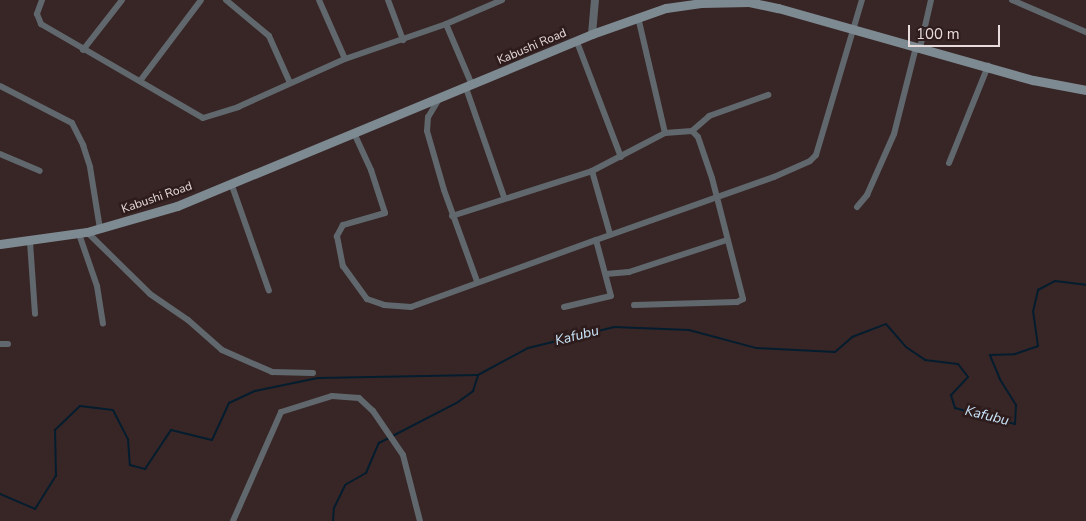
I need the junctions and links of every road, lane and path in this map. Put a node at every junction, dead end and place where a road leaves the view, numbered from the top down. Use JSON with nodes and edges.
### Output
{"nodes":[{"id":1,"x":42,"y":0,"type":"edge"},
{"id":2,"x":122,"y":0,"type":"edge"},
{"id":3,"x":201,"y":0,"type":"edge"},
{"id":4,"x":226,"y":0,"type":"edge"},
{"id":5,"x":320,"y":0,"type":"edge"},
{"id":6,"x":388,"y":0,"type":"edge"},
{"id":7,"x":595,"y":0,"type":"edge"},
{"id":8,"x":862,"y":0,"type":"edge"},
{"id":9,"x":931,"y":0,"type":"edge"},
{"id":10,"x":1012,"y":0,"type":"edge"},
{"id":11,"x":499,"y":1,"type":"edge"},
{"id":12,"x":700,"y":1,"type":"edge"},
{"id":13,"x":638,"y":17,"type":"junction"},
{"id":14,"x":446,"y":24,"type":"junction"},
{"id":15,"x":853,"y":29,"type":"junction"},
{"id":16,"x":1086,"y":32,"type":"edge"},
{"id":17,"x":592,"y":34,"type":"junction"},
{"id":18,"x":403,"y":40,"type":"junction"},
{"id":19,"x":576,"y":42,"type":"junction"},
{"id":20,"x":918,"y":47,"type":"junction"},
{"id":21,"x":83,"y":50,"type":"junction"},
{"id":22,"x":345,"y":59,"type":"junction"},
{"id":23,"x":988,"y":66,"type":"junction"},
{"id":24,"x":140,"y":81,"type":"junction"},
{"id":25,"x":290,"y":83,"type":"junction"},
{"id":26,"x":0,"y":86,"type":"edge"},
{"id":27,"x":469,"y":87,"type":"junction"},
{"id":28,"x":1086,"y":90,"type":"edge"},
{"id":29,"x":768,"y":95,"type":"dead end"},
{"id":30,"x":439,"y":99,"type":"junction"},
{"id":31,"x":692,"y":131,"type":"junction"},
{"id":32,"x":354,"y":133,"type":"junction"},
{"id":33,"x":665,"y":133,"type":"junction"},
{"id":34,"x":0,"y":154,"type":"edge"},
{"id":35,"x":621,"y":157,"type":"junction"},
{"id":36,"x":949,"y":163,"type":"dead end"},
{"id":37,"x":40,"y":171,"type":"dead end"},
{"id":38,"x":592,"y":171,"type":"junction"},
{"id":39,"x":231,"y":183,"type":"junction"},
{"id":40,"x":716,"y":196,"type":"junction"},
{"id":41,"x":504,"y":197,"type":"junction"},
{"id":42,"x":856,"y":207,"type":"dead end"},
{"id":43,"x":452,"y":216,"type":"junction"},
{"id":44,"x":100,"y":229,"type":"junction"},
{"id":45,"x":83,"y":233,"type":"junction"},
{"id":46,"x":610,"y":234,"type":"junction"},
{"id":47,"x":596,"y":240,"type":"junction"},
{"id":48,"x":727,"y":240,"type":"junction"},
{"id":49,"x":30,"y":242,"type":"junction"},
{"id":50,"x":0,"y":244,"type":"edge"},
{"id":51,"x":606,"y":274,"type":"junction"},
{"id":52,"x":477,"y":281,"type":"junction"},
{"id":53,"x":268,"y":291,"type":"dead end"},
{"id":54,"x":634,"y":305,"type":"dead end"},
{"id":55,"x":564,"y":307,"type":"dead end"},
{"id":56,"x":35,"y":314,"type":"dead end"},
{"id":57,"x":103,"y":324,"type":"dead end"},
{"id":58,"x":0,"y":344,"type":"edge"},
{"id":59,"x":8,"y":344,"type":"dead end"},
{"id":60,"x":313,"y":373,"type":"dead end"},
{"id":61,"x":233,"y":521,"type":"edge"},
{"id":62,"x":420,"y":521,"type":"edge"}],
"edges":[{"from":1,"to":21,"type":"street"},
{"from":2,"to":21,"type":"street"},
{"from":3,"to":24,"type":"street"},
{"from":4,"to":25,"type":"street"},
{"from":5,"to":22,"type":"street"},
{"from":6,"to":18,"type":"street"},
{"from":7,"to":17,"type":"street"},
{"from":8,"to":15,"type":"street"},
{"from":9,"to":20,"type":"street"},
{"from":10,"to":16,"type":"street"},
{"from":11,"to":14,"type":"street"},
{"from":12,"to":13,"type":"main road","name":"Kabushi Road"},
{"from":12,"to":15,"type":"main road","name":"Kabushi Road"},
{"from":13,"to":17,"type":"main road","name":"Kabushi Road"},
{"from":13,"to":33,"type":"street"},
{"from":14,"to":18,"type":"street"},
{"from":14,"to":27,"type":"street"},
{"from":15,"to":20,"type":"main road","name":"Kabushi Road"},
{"from":15,"to":40,"type":"street"},
{"from":17,"to":19,"type":"main road","name":"Kabushi Road"},
{"from":18,"to":22,"type":"street"},
{"from":19,"to":27,"type":"main road","name":"Kabushi Road"},
{"from":19,"to":35,"type":"street"},
{"from":20,"to":23,"type":"main road","name":"Kabushi Road"},
{"from":20,"to":42,"type":"street"},
{"from":21,"to":24,"type":"street"},
{"from":22,"to":25,"type":"street"},
{"from":23,"to":28,"type":"main road","name":"Kabushi Road"},
{"from":23,"to":36,"type":"street"},
{"from":24,"to":25,"type":"street"},
{"from":26,"to":44,"type":"street"},
{"from":27,"to":30,"type":"main road","name":"Kabushi Road"},
{"from":27,"to":41,"type":"street"},
{"from":29,"to":31,"type":"street"},
{"from":30,"to":32,"type":"main road","name":"Kabushi Road"},
{"from":30,"to":43,"type":"street"},
{"from":31,"to":33,"type":"street"},
{"from":31,"to":40,"type":"street"},
{"from":32,"to":39,"type":"main road","name":"Kabushi Road"},
{"from":32,"to":52,"type":"street"},
{"from":33,"to":35,"type":"street"},
{"from":34,"to":37,"type":"street"},
{"from":35,"to":38,"type":"street"},
{"from":38,"to":41,"type":"street"},
{"from":38,"to":46,"type":"street"},
{"from":39,"to":44,"type":"main road","name":"Kabushi Road"},
{"from":39,"to":53,"type":"street"},
{"from":40,"to":46,"type":"street"},
{"from":40,"to":48,"type":"street"},
{"from":41,"to":43,"type":"street"},
{"from":43,"to":52,"type":"street"},
{"from":44,"to":45,"type":"main road","name":"Kabushi Road"},
{"from":45,"to":49,"type":"main road","name":"Kabushi Road"},
{"from":45,"to":57,"type":"street"},
{"from":45,"to":60,"type":"street"},
{"from":46,"to":47,"type":"street"},
{"from":47,"to":51,"type":"street"},
{"from":47,"to":52,"type":"street"},
{"from":48,"to":51,"type":"street"},
{"from":48,"to":54,"type":"street"},
{"from":49,"to":50,"type":"main road","name":"Kabushi Road"},
{"from":49,"to":56,"type":"street"},
{"from":51,"to":55,"type":"street"},
{"from":58,"to":59,"type":"street"},
{"from":61,"to":62,"type":"street"}]}
